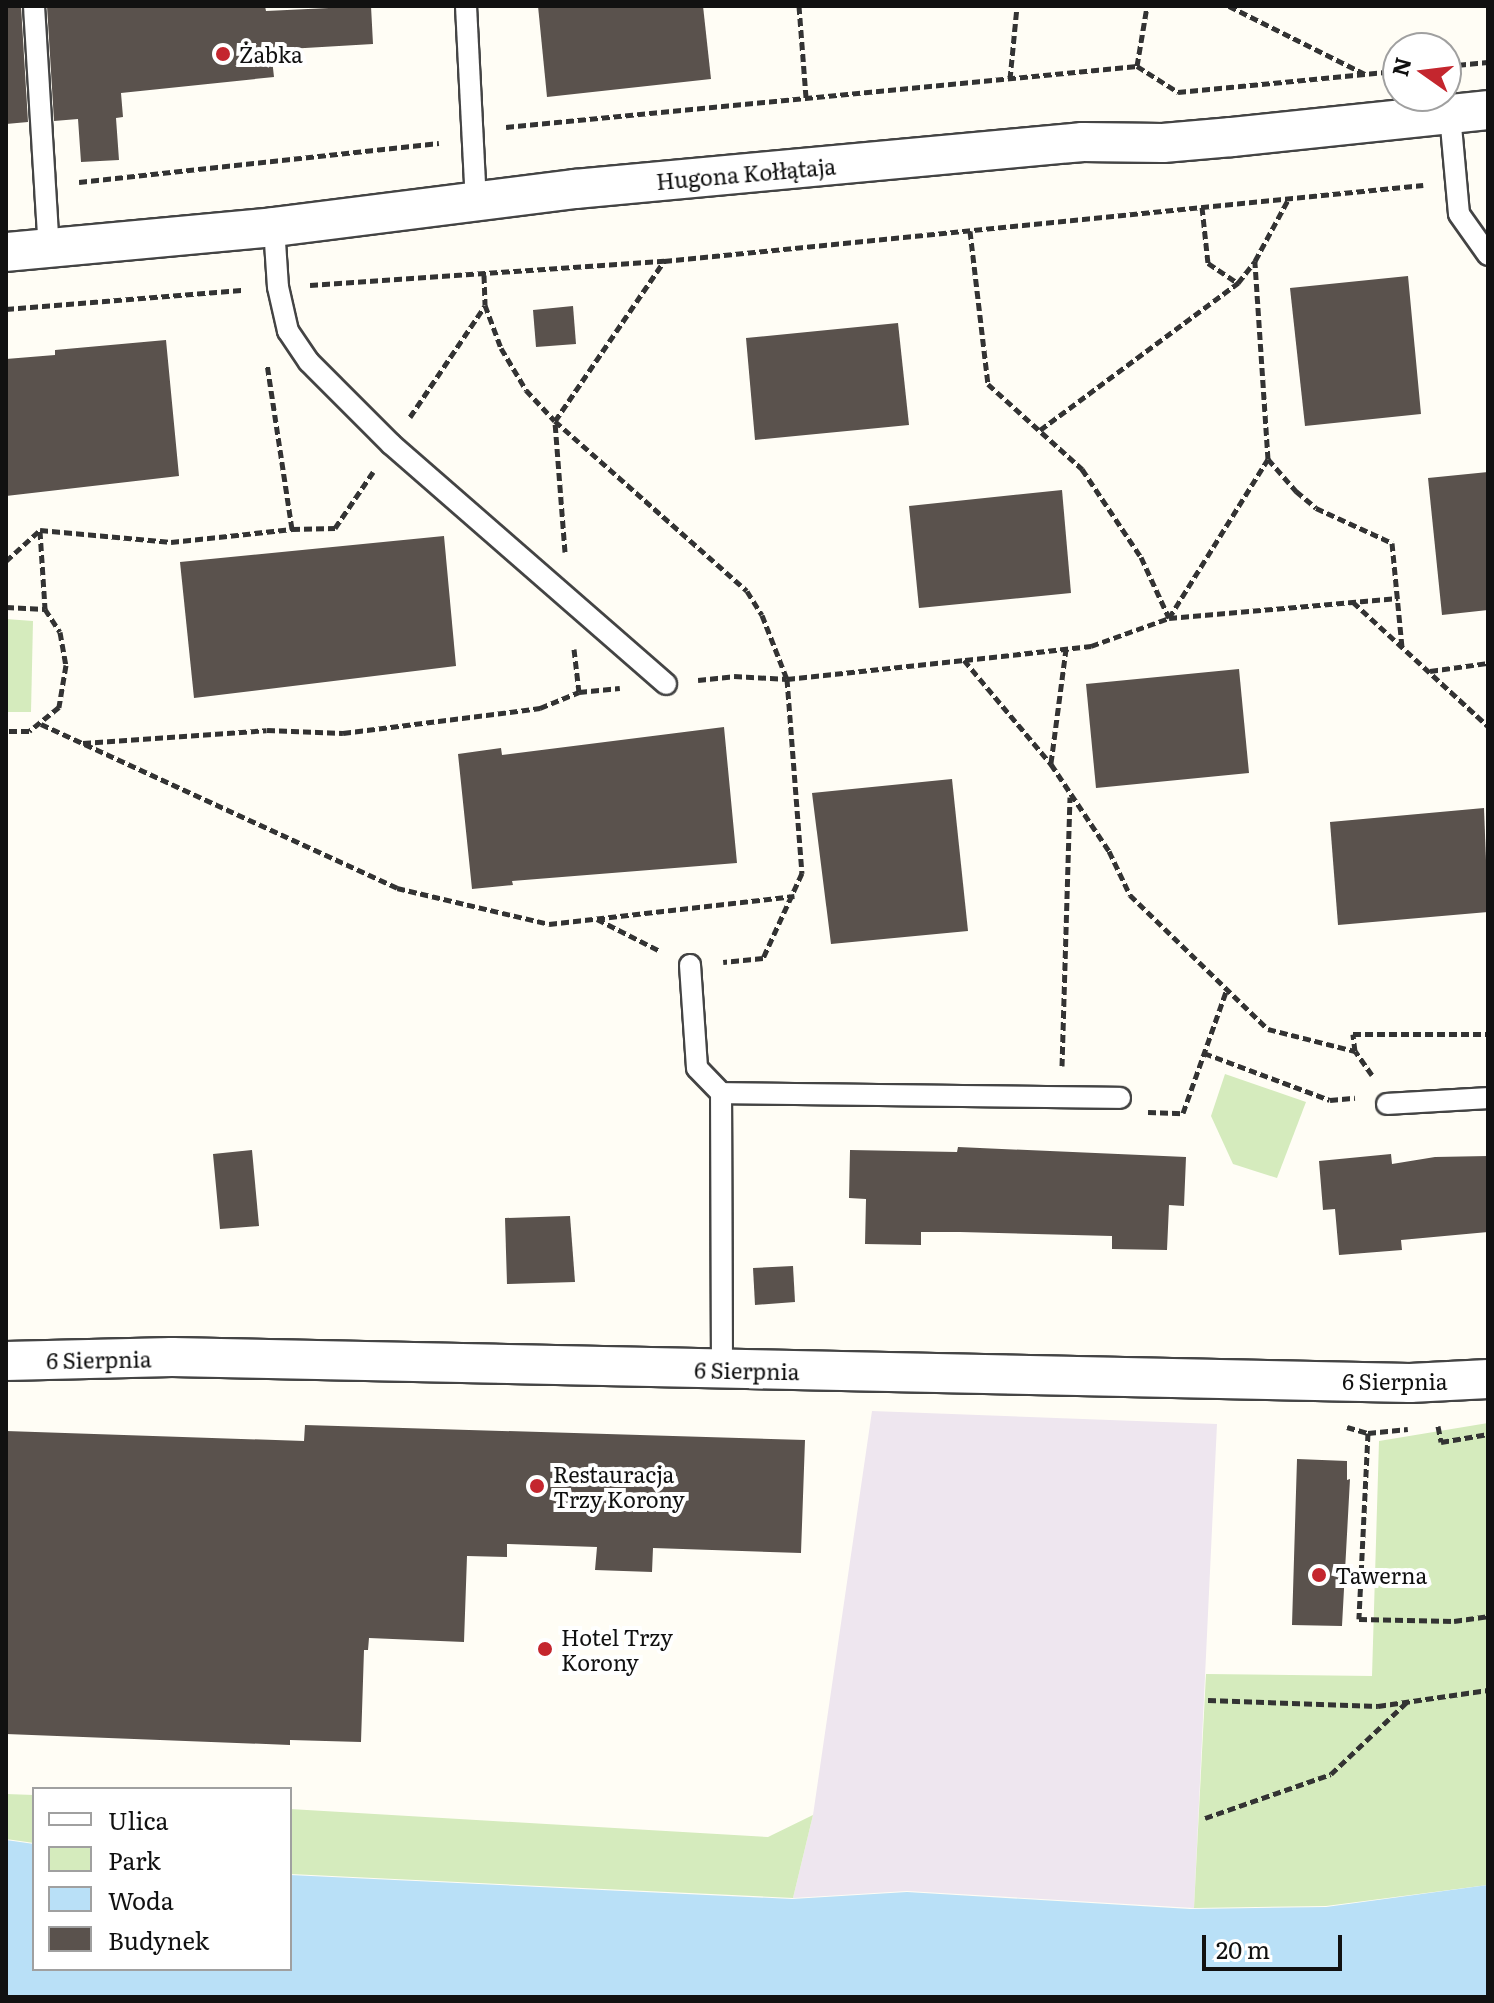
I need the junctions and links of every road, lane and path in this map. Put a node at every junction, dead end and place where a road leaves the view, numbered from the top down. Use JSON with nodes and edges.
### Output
{"nodes":[{"id":1,"x":34,"y":6,"type":"edge"},
{"id":2,"x":466,"y":6,"type":"edge"},
{"id":3,"x":799,"y":6,"type":"edge"},
{"id":4,"x":1017,"y":6,"type":"edge"},
{"id":5,"x":1147,"y":6,"type":"edge"},
{"id":6,"x":1229,"y":6,"type":"edge"},
{"id":7,"x":1488,"y":62,"type":"edge"},
{"id":8,"x":1462,"y":64,"type":"edge"},
{"id":9,"x":1137,"y":66,"type":"junction"},
{"id":10,"x":1382,"y":72,"type":"edge"},
{"id":11,"x":1366,"y":74,"type":"junction"},
{"id":12,"x":1010,"y":79,"type":"junction"},
{"id":13,"x":806,"y":98,"type":"junction"},
{"id":14,"x":1488,"y":110,"type":"edge"},
{"id":15,"x":1450,"y":115,"type":"junction"},
{"id":16,"x":473,"y":138,"type":"junction"},
{"id":17,"x":1456,"y":182,"type":"junction"},
{"id":18,"x":45,"y":185,"type":"junction"},
{"id":19,"x":1289,"y":197,"type":"junction"},
{"id":20,"x":476,"y":204,"type":"junction"},
{"id":21,"x":1202,"y":207,"type":"junction"},
{"id":22,"x":274,"y":227,"type":"junction"},
{"id":23,"x":970,"y":231,"type":"junction"},
{"id":24,"x":49,"y":248,"type":"junction"},
{"id":25,"x":6,"y":252,"type":"edge"},
{"id":26,"x":1488,"y":255,"type":"edge"},
{"id":27,"x":664,"y":261,"type":"junction"},
{"id":28,"x":1255,"y":261,"type":"junction"},
{"id":29,"x":484,"y":275,"type":"junction"},
{"id":30,"x":1238,"y":283,"type":"junction"},
{"id":31,"x":278,"y":287,"type":"junction"},
{"id":32,"x":6,"y":309,"type":"edge"},
{"id":33,"x":265,"y":349,"type":"dead end"},
{"id":34,"x":555,"y":421,"type":"junction"},
{"id":35,"x":1040,"y":431,"type":"junction"},
{"id":36,"x":1268,"y":459,"type":"junction"},
{"id":37,"x":40,"y":530,"type":"junction"},
{"id":38,"x":6,"y":561,"type":"edge"},
{"id":39,"x":569,"y":597,"type":"junction"},
{"id":40,"x":1398,"y":598,"type":"junction"},
{"id":41,"x":1353,"y":601,"type":"junction"},
{"id":42,"x":6,"y":607,"type":"edge"},
{"id":43,"x":45,"y":609,"type":"junction"},
{"id":44,"x":1169,"y":618,"type":"junction"},
{"id":45,"x":1402,"y":647,"type":"junction"},
{"id":46,"x":1066,"y":649,"type":"junction"},
{"id":47,"x":964,"y":660,"type":"junction"},
{"id":48,"x":1488,"y":663,"type":"edge"},
{"id":49,"x":1429,"y":671,"type":"junction"},
{"id":50,"x":787,"y":679,"type":"junction"},
{"id":51,"x":666,"y":684,"type":"junction"},
{"id":52,"x":579,"y":692,"type":"junction"},
{"id":53,"x":41,"y":724,"type":"junction"},
{"id":54,"x":1488,"y":726,"type":"edge"},
{"id":55,"x":6,"y":731,"type":"edge"},
{"id":56,"x":83,"y":743,"type":"junction"},
{"id":57,"x":1051,"y":764,"type":"junction"},
{"id":58,"x":1070,"y":796,"type":"junction"},
{"id":59,"x":795,"y":895,"type":"junction"},
{"id":60,"x":597,"y":919,"type":"junction"},
{"id":61,"x":690,"y":965,"type":"junction"},
{"id":62,"x":1227,"y":989,"type":"junction"},
{"id":63,"x":1488,"y":1034,"type":"edge"},
{"id":64,"x":1355,"y":1051,"type":"junction"},
{"id":65,"x":1204,"y":1053,"type":"junction"},
{"id":66,"x":721,"y":1093,"type":"junction"},
{"id":67,"x":1120,"y":1098,"type":"joint"},
{"id":68,"x":1488,"y":1098,"type":"edge"},
{"id":69,"x":1061,"y":1099,"type":"junction"},
{"id":70,"x":1387,"y":1100,"type":"junction"},
{"id":71,"x":6,"y":1361,"type":"edge"},
{"id":72,"x":722,"y":1370,"type":"junction"},
{"id":73,"x":1488,"y":1379,"type":"edge"},
{"id":74,"x":1438,"y":1426,"type":"dead end"},
{"id":75,"x":1368,"y":1433,"type":"dead end"},
{"id":76,"x":1488,"y":1434,"type":"edge"},
{"id":77,"x":1488,"y":1616,"type":"edge"},
{"id":78,"x":1488,"y":1690,"type":"edge"},
{"id":79,"x":1208,"y":1700,"type":"dead end"},
{"id":80,"x":1408,"y":1701,"type":"junction"},
{"id":81,"x":1205,"y":1818,"type":"dead end"}],
"edges":[{"from":1,"to":18,"type":"lane"},
{"from":2,"to":16,"type":"lane"},
{"from":3,"to":13,"type":"path"},
{"from":4,"to":12,"type":"path"},
{"from":5,"to":9,"type":"path"},
{"from":6,"to":11,"type":"path"},
{"from":7,"to":8,"type":"path"},
{"from":9,"to":11,"type":"path"},
{"from":9,"to":12,"type":"path"},
{"from":10,"to":11,"type":"path"},
{"from":12,"to":13,"type":"path"},
{"from":13,"to":16,"type":"path"},
{"from":14,"to":15,"type":"street","name":"Hugona Kołłątaja"},
{"from":15,"to":17,"type":"lane"},
{"from":15,"to":20,"type":"street","name":"Hugona Kołłątaja"},
{"from":16,"to":18,"type":"path"},
{"from":16,"to":20,"type":"lane"},
{"from":17,"to":19,"type":"path"},
{"from":17,"to":26,"type":"lane"},
{"from":18,"to":24,"type":"lane"},
{"from":19,"to":21,"type":"path"},
{"from":19,"to":28,"type":"path"},
{"from":20,"to":22,"type":"street","name":"Hugona Kołłątaja"},
{"from":21,"to":23,"type":"path"},
{"from":21,"to":30,"type":"path"},
{"from":22,"to":24,"type":"street","name":"Hugona Kołłątaja"},
{"from":22,"to":31,"type":"lane"},
{"from":23,"to":27,"type":"path"},
{"from":23,"to":35,"type":"path"},
{"from":24,"to":25,"type":"street","name":"Hugona Kołłątaja"},
{"from":27,"to":29,"type":"path"},
{"from":27,"to":34,"type":"path"},
{"from":28,"to":30,"type":"path"},
{"from":28,"to":36,"type":"path"},
{"from":29,"to":31,"type":"path"},
{"from":29,"to":34,"type":"path"},
{"from":30,"to":35,"type":"path"},
{"from":31,"to":32,"type":"path"},
{"from":31,"to":39,"type":"lane"},
{"from":33,"to":37,"type":"path"},
{"from":34,"to":39,"type":"path"},
{"from":34,"to":50,"type":"path"},
{"from":35,"to":44,"type":"path"},
{"from":36,"to":40,"type":"path"},
{"from":36,"to":44,"type":"path"},
{"from":37,"to":38,"type":"path"},
{"from":37,"to":43,"type":"path"},
{"from":39,"to":51,"type":"lane"},
{"from":39,"to":52,"type":"path"},
{"from":40,"to":41,"type":"path"},
{"from":40,"to":45,"type":"path"},
{"from":41,"to":44,"type":"path"},
{"from":41,"to":45,"type":"path"},
{"from":42,"to":43,"type":"path"},
{"from":43,"to":53,"type":"path"},
{"from":44,"to":46,"type":"path"},
{"from":45,"to":49,"type":"path"},
{"from":46,"to":47,"type":"path"},
{"from":46,"to":57,"type":"path"},
{"from":47,"to":50,"type":"path"},
{"from":47,"to":57,"type":"path"},
{"from":48,"to":49,"type":"path"},
{"from":49,"to":54,"type":"path"},
{"from":50,"to":51,"type":"path"},
{"from":50,"to":59,"type":"path"},
{"from":51,"to":52,"type":"path"},
{"from":52,"to":56,"type":"path"},
{"from":53,"to":55,"type":"path"},
{"from":53,"to":56,"type":"path"},
{"from":56,"to":60,"type":"path"},
{"from":57,"to":58,"type":"path"},
{"from":58,"to":62,"type":"path"},
{"from":58,"to":69,"type":"path"},
{"from":59,"to":60,"type":"path"},
{"from":59,"to":61,"type":"path"},
{"from":60,"to":61,"type":"path"},
{"from":61,"to":66,"type":"lane"},
{"from":62,"to":64,"type":"path"},
{"from":62,"to":65,"type":"path"},
{"from":63,"to":64,"type":"path"},
{"from":64,"to":70,"type":"path"},
{"from":65,"to":67,"type":"path"},
{"from":65,"to":70,"type":"path"},
{"from":66,"to":69,"type":"lane"},
{"from":66,"to":72,"type":"lane"},
{"from":67,"to":69,"type":"lane"},
{"from":68,"to":70,"type":"lane"},
{"from":71,"to":72,"type":"street","name":"6 Sierpnia"},
{"from":72,"to":73,"type":"street","name":"6 Sierpnia"},
{"from":74,"to":76,"type":"path"},
{"from":75,"to":77,"type":"path"},
{"from":78,"to":80,"type":"path"},
{"from":79,"to":80,"type":"path"},
{"from":80,"to":81,"type":"path"}]}
